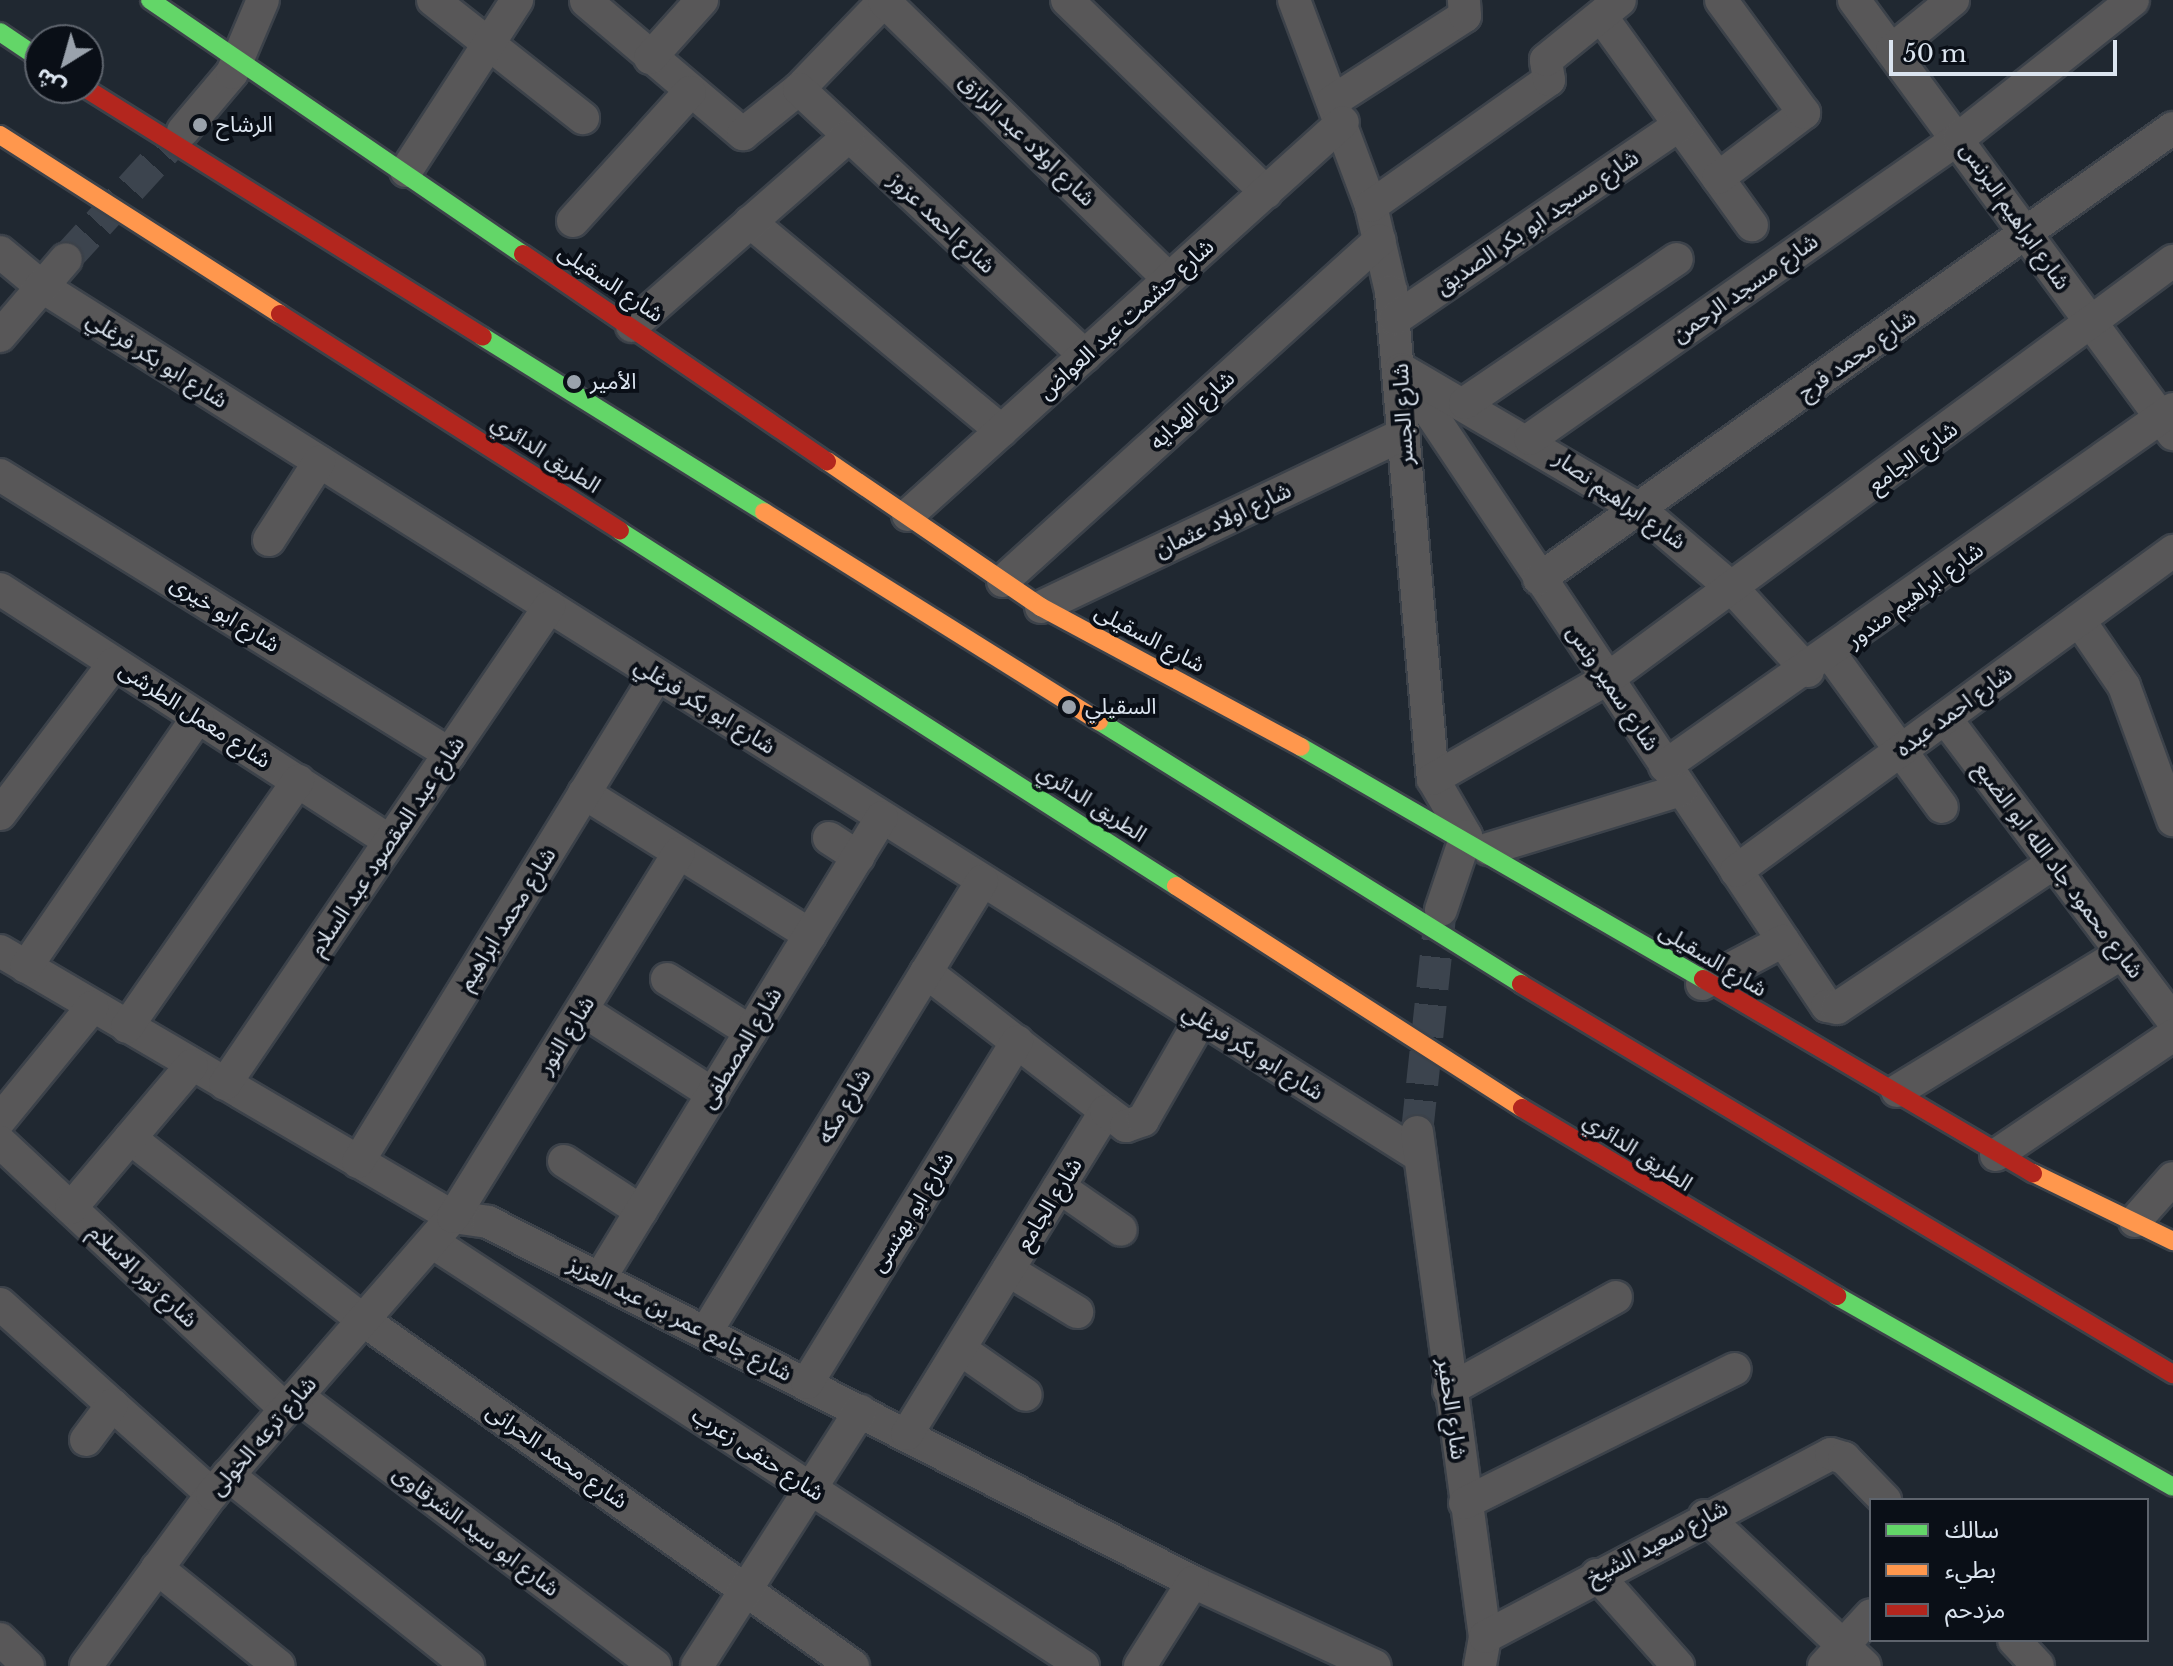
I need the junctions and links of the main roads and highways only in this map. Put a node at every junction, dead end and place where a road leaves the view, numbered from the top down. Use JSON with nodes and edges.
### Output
{"nodes":[{"id":1,"x":150,"y":0,"type":"edge"},
{"id":2,"x":0,"y":32,"type":"edge"},
{"id":3,"x":24,"y":48,"type":"edge"},
{"id":4,"x":104,"y":100,"type":"edge"},
{"id":5,"x":0,"y":135,"type":"edge"},
{"id":6,"x":2173,"y":1241,"type":"edge"},
{"id":7,"x":2173,"y":1374,"type":"edge"},
{"id":8,"x":2173,"y":1487,"type":"edge"}],
"edges":[{"from":1,"to":6,"type":"main road","name":"شارع السقيلى"},
{"from":2,"to":3,"type":"main road"},
{"from":4,"to":7,"type":"main road"},
{"from":5,"to":8,"type":"main road","name":"الطريق الدائري"}]}
